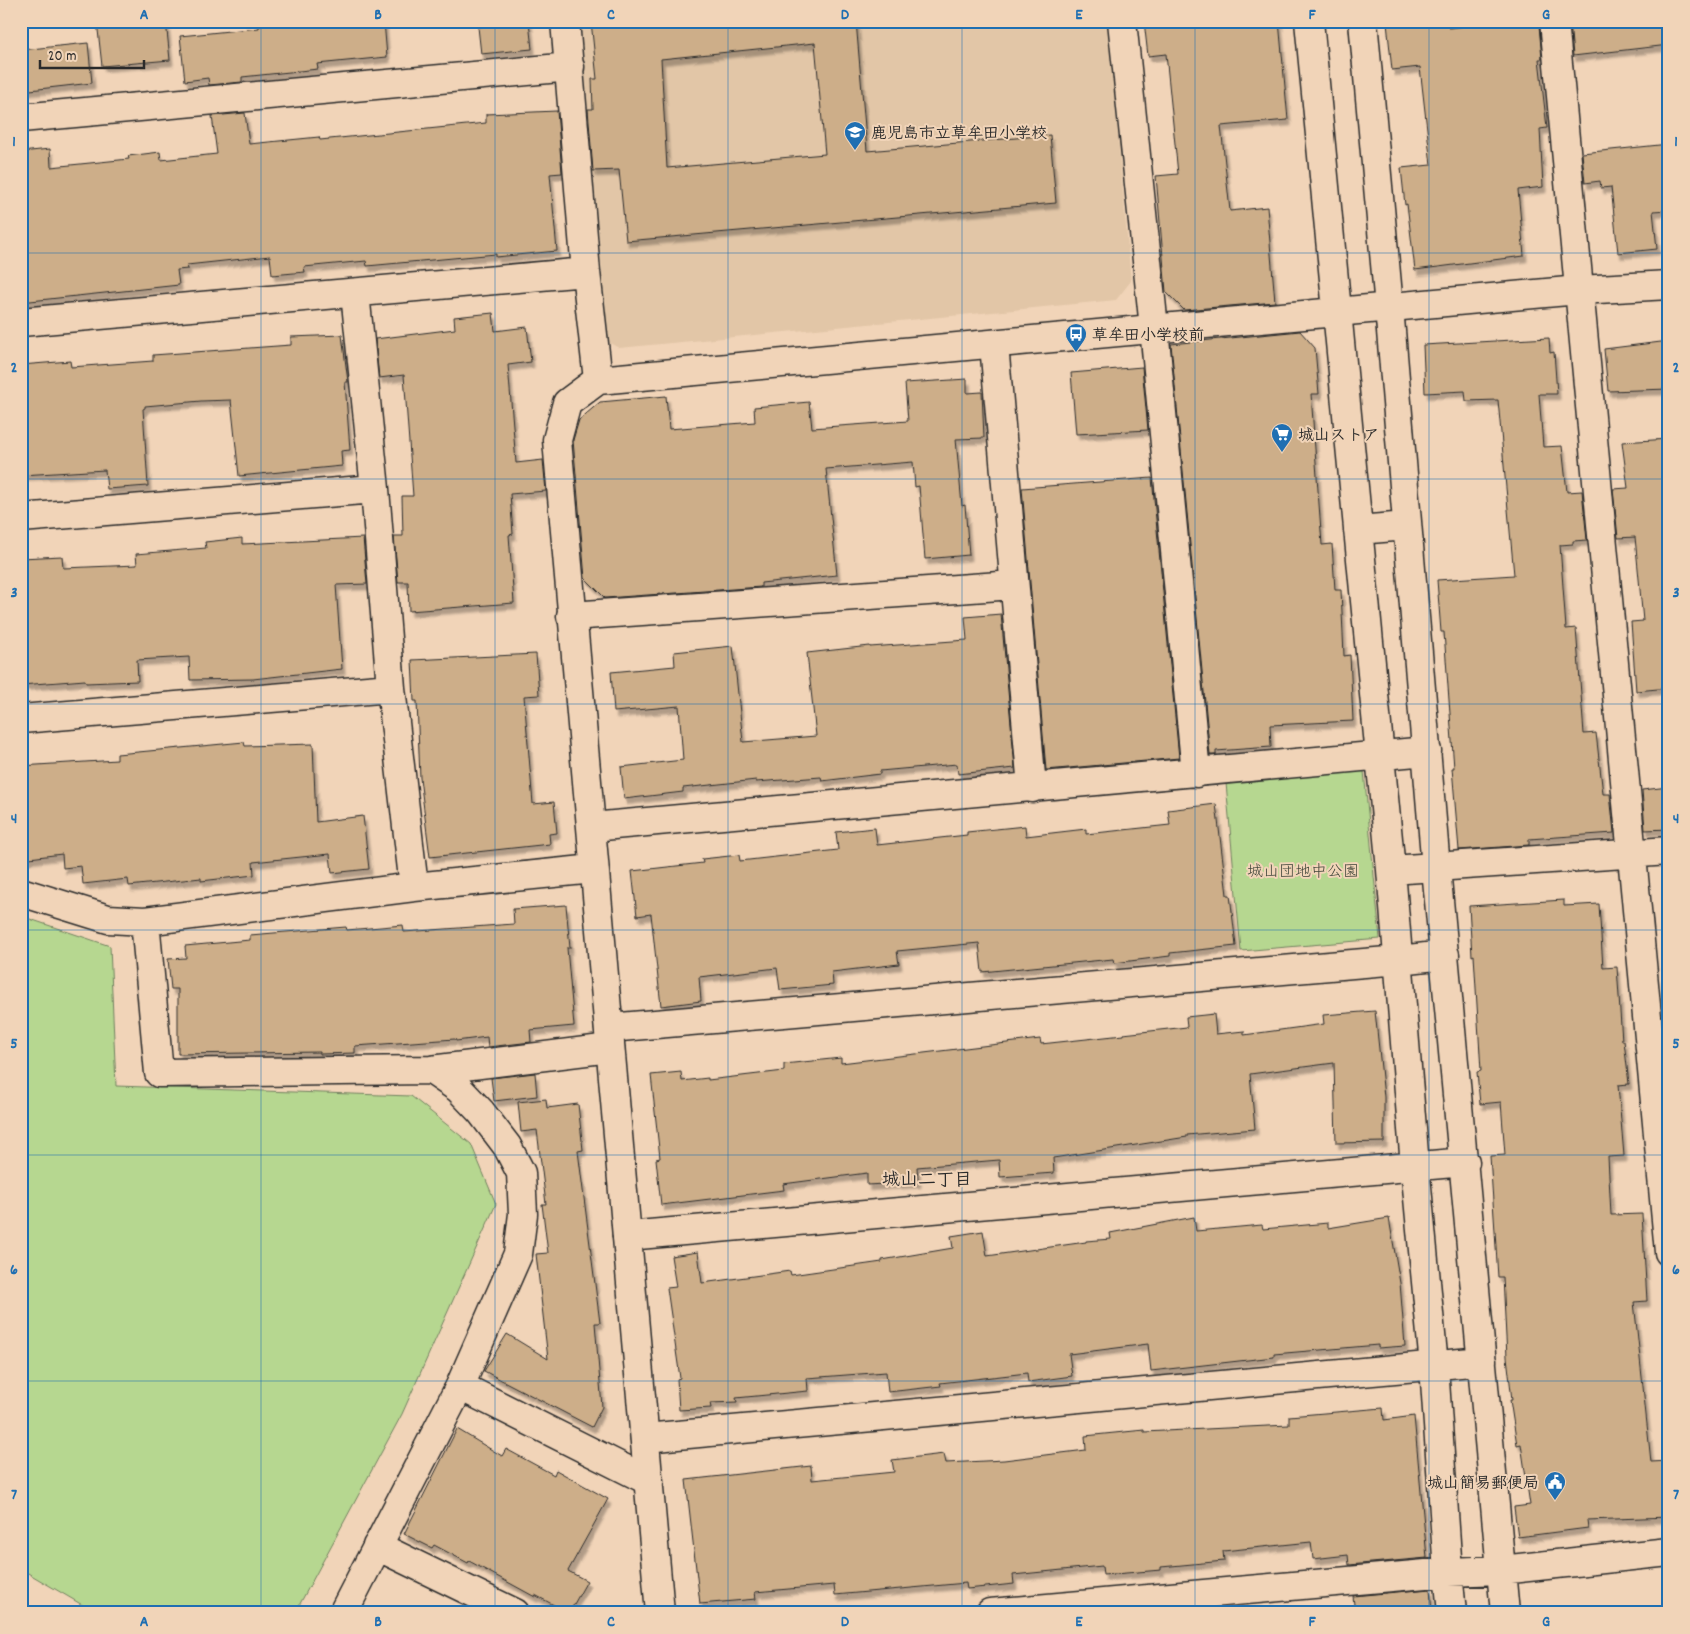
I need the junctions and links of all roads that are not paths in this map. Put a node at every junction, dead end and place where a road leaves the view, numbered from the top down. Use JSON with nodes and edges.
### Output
{"nodes":[{"id":1,"x":565,"y":21,"type":"edge"},
{"id":2,"x":1122,"y":21,"type":"edge"},
{"id":3,"x":1309,"y":21,"type":"edge"},
{"id":4,"x":1363,"y":21,"type":"edge"},
{"id":5,"x":1554,"y":21,"type":"edge"},
{"id":6,"x":570,"y":68,"type":"junction"},
{"id":7,"x":21,"y":118,"type":"edge"},
{"id":8,"x":586,"y":272,"type":"junction"},
{"id":9,"x":1669,"y":285,"type":"edge"},
{"id":10,"x":1579,"y":290,"type":"junction"},
{"id":11,"x":355,"y":293,"type":"junction"},
{"id":12,"x":1389,"y":307,"type":"junction"},
{"id":13,"x":1336,"y":312,"type":"junction"},
{"id":14,"x":21,"y":322,"type":"edge"},
{"id":15,"x":1154,"y":328,"type":"junction"},
{"id":16,"x":994,"y":344,"type":"junction"},
{"id":17,"x":598,"y":380,"type":"junction"},
{"id":18,"x":375,"y":489,"type":"junction"},
{"id":19,"x":21,"y":518,"type":"edge"},
{"id":20,"x":1407,"y":526,"type":"junction"},
{"id":21,"x":1358,"y":530,"type":"junction"},
{"id":22,"x":1014,"y":585,"type":"junction"},
{"id":23,"x":571,"y":616,"type":"junction"},
{"id":24,"x":391,"y":688,"type":"junction"},
{"id":25,"x":21,"y":719,"type":"edge"},
{"id":26,"x":1427,"y":751,"type":"junction"},
{"id":27,"x":1379,"y":756,"type":"junction"},
{"id":28,"x":1196,"y":772,"type":"junction"},
{"id":29,"x":1032,"y":788,"type":"junction"},
{"id":30,"x":592,"y":827,"type":"junction"},
{"id":31,"x":1669,"y":850,"type":"edge"},
{"id":32,"x":1631,"y":853,"type":"junction"},
{"id":33,"x":1436,"y":868,"type":"junction"},
{"id":34,"x":594,"y":869,"type":"junction"},
{"id":35,"x":1391,"y":870,"type":"junction"},
{"id":36,"x":414,"y":887,"type":"junction"},
{"id":37,"x":21,"y":892,"type":"edge"},
{"id":38,"x":145,"y":921,"type":"junction"},
{"id":39,"x":1445,"y":955,"type":"junction"},
{"id":40,"x":1399,"y":960,"type":"junction"},
{"id":41,"x":609,"y":1038,"type":"junction"},
{"id":42,"x":431,"y":1070,"type":"junction"},
{"id":43,"x":1465,"y":1162,"type":"junction"},
{"id":44,"x":1415,"y":1166,"type":"junction"},
{"id":45,"x":628,"y":1236,"type":"junction"},
{"id":46,"x":1669,"y":1252,"type":"edge"},
{"id":47,"x":1482,"y":1360,"type":"junction"},
{"id":48,"x":1434,"y":1366,"type":"junction"},
{"id":49,"x":460,"y":1386,"type":"junction"},
{"id":50,"x":646,"y":1438,"type":"junction"},
{"id":51,"x":649,"y":1481,"type":"junction"},
{"id":52,"x":377,"y":1546,"type":"junction"},
{"id":53,"x":1669,"y":1552,"type":"edge"},
{"id":54,"x":1501,"y":1570,"type":"junction"},
{"id":55,"x":1448,"y":1572,"type":"junction"},
{"id":56,"x":343,"y":1613,"type":"edge"},
{"id":57,"x":515,"y":1613,"type":"edge"},
{"id":58,"x":660,"y":1613,"type":"edge"},
{"id":59,"x":990,"y":1613,"type":"edge"},
{"id":60,"x":1452,"y":1613,"type":"edge"},
{"id":61,"x":1505,"y":1613,"type":"edge"}],
"edges":[{"from":1,"to":6,"type":"street"},
{"from":2,"to":15,"type":"street"},
{"from":3,"to":13,"type":"street"},
{"from":4,"to":12,"type":"street"},
{"from":5,"to":10,"type":"street"},
{"from":6,"to":7,"type":"street"},
{"from":6,"to":8,"type":"street"},
{"from":8,"to":11,"type":"street"},
{"from":8,"to":17,"type":"street"},
{"from":9,"to":10,"type":"street"},
{"from":10,"to":12,"type":"street"},
{"from":10,"to":32,"type":"street"},
{"from":11,"to":14,"type":"street"},
{"from":11,"to":18,"type":"street"},
{"from":12,"to":13,"type":"street"},
{"from":12,"to":20,"type":"street"},
{"from":13,"to":15,"type":"street"},
{"from":13,"to":21,"type":"street"},
{"from":15,"to":16,"type":"street"},
{"from":15,"to":28,"type":"street"},
{"from":16,"to":17,"type":"street"},
{"from":16,"to":22,"type":"street"},
{"from":17,"to":23,"type":"street"},
{"from":18,"to":19,"type":"street"},
{"from":18,"to":24,"type":"street"},
{"from":20,"to":21,"type":"street"},
{"from":20,"to":26,"type":"street"},
{"from":21,"to":27,"type":"street"},
{"from":22,"to":23,"type":"street"},
{"from":22,"to":29,"type":"street"},
{"from":23,"to":30,"type":"street"},
{"from":24,"to":25,"type":"street"},
{"from":24,"to":36,"type":"street"},
{"from":26,"to":27,"type":"street"},
{"from":26,"to":33,"type":"street"},
{"from":27,"to":28,"type":"street"},
{"from":27,"to":35,"type":"street"},
{"from":28,"to":29,"type":"street"},
{"from":29,"to":30,"type":"street"},
{"from":30,"to":34,"type":"street"},
{"from":31,"to":32,"type":"street"},
{"from":32,"to":33,"type":"street"},
{"from":32,"to":46,"type":"street"},
{"from":33,"to":35,"type":"street"},
{"from":33,"to":39,"type":"street"},
{"from":34,"to":36,"type":"street"},
{"from":34,"to":41,"type":"street"},
{"from":35,"to":40,"type":"street"},
{"from":36,"to":38,"type":"street"},
{"from":37,"to":38,"type":"street"},
{"from":38,"to":42,"type":"street"},
{"from":39,"to":40,"type":"street"},
{"from":39,"to":43,"type":"street"},
{"from":40,"to":41,"type":"street"},
{"from":40,"to":44,"type":"street"},
{"from":41,"to":42,"type":"street"},
{"from":41,"to":45,"type":"street"},
{"from":42,"to":49,"type":"street"},
{"from":43,"to":44,"type":"street"},
{"from":43,"to":47,"type":"street"},
{"from":44,"to":45,"type":"street"},
{"from":44,"to":48,"type":"street"},
{"from":45,"to":50,"type":"street"},
{"from":47,"to":48,"type":"street"},
{"from":47,"to":54,"type":"street"},
{"from":48,"to":50,"type":"street"},
{"from":48,"to":55,"type":"street"},
{"from":49,"to":51,"type":"street"},
{"from":49,"to":52,"type":"street"},
{"from":50,"to":51,"type":"street"},
{"from":51,"to":58,"type":"street"},
{"from":52,"to":56,"type":"street"},
{"from":52,"to":57,"type":"street"},
{"from":53,"to":54,"type":"street"},
{"from":54,"to":55,"type":"street"},
{"from":54,"to":61,"type":"street"},
{"from":55,"to":59,"type":"street"},
{"from":55,"to":60,"type":"street"}]}
